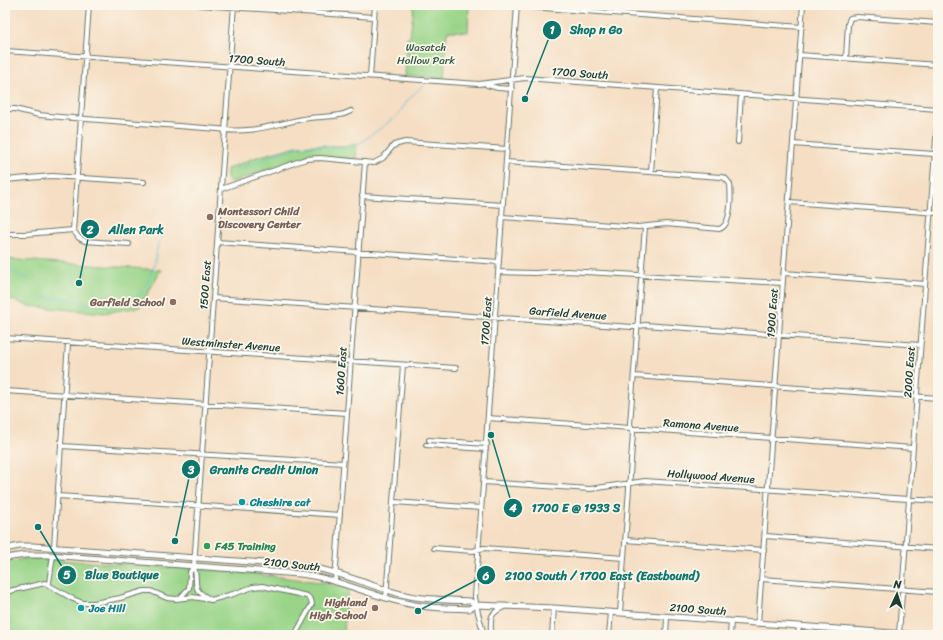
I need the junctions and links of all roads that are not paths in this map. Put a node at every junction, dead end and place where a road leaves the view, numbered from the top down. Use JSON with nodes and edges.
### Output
{"nodes":[{"id":1,"x":89,"y":5,"type":"edge"},
{"id":2,"x":201,"y":5,"type":"edge"},
{"id":3,"x":375,"y":5,"type":"edge"},
{"id":4,"x":803,"y":5,"type":"edge"},
{"id":5,"x":234,"y":6,"type":"edge"},
{"id":6,"x":517,"y":6,"type":"edge"},
{"id":7,"x":374,"y":17,"type":"junction"},
{"id":8,"x":938,"y":23,"type":"edge"},
{"id":9,"x":802,"y":27,"type":"junction"},
{"id":10,"x":5,"y":50,"type":"edge"},
{"id":11,"x":800,"y":55,"type":"junction"},
{"id":12,"x":85,"y":56,"type":"junction"},
{"id":13,"x":846,"y":58,"type":"junction"},
{"id":14,"x":938,"y":65,"type":"edge"},
{"id":15,"x":229,"y":67,"type":"junction"},
{"id":16,"x":370,"y":77,"type":"junction"},
{"id":17,"x":512,"y":79,"type":"junction"},
{"id":18,"x":484,"y":84,"type":"junction"},
{"id":19,"x":657,"y":88,"type":"junction"},
{"id":20,"x":512,"y":89,"type":"junction"},
{"id":21,"x":741,"y":94,"type":"junction"},
{"id":22,"x":797,"y":98,"type":"junction"},
{"id":23,"x":5,"y":110,"type":"edge"},
{"id":24,"x":938,"y":110,"type":"edge"},
{"id":25,"x":351,"y":111,"type":"dead end"},
{"id":26,"x":81,"y":119,"type":"junction"},
{"id":27,"x":225,"y":130,"type":"junction"},
{"id":28,"x":738,"y":142,"type":"dead end"},
{"id":29,"x":793,"y":144,"type":"junction"},
{"id":30,"x":507,"y":149,"type":"junction"},
{"id":31,"x":934,"y":154,"type":"junction"},
{"id":32,"x":365,"y":162,"type":"junction"},
{"id":33,"x":506,"y":162,"type":"junction"},
{"id":34,"x":651,"y":172,"type":"junction"},
{"id":35,"x":76,"y":177,"type":"junction"},
{"id":36,"x":5,"y":180,"type":"edge"},
{"id":37,"x":144,"y":182,"type":"dead end"},
{"id":38,"x":221,"y":189,"type":"junction"},
{"id":39,"x":362,"y":196,"type":"junction"},
{"id":40,"x":789,"y":202,"type":"junction"},
{"id":41,"x":503,"y":205,"type":"junction"},
{"id":42,"x":930,"y":212,"type":"junction"},
{"id":43,"x":938,"y":213,"type":"edge"},
{"id":44,"x":502,"y":217,"type":"junction"},
{"id":45,"x":645,"y":227,"type":"junction"},
{"id":46,"x":73,"y":230,"type":"junction"},
{"id":47,"x":5,"y":234,"type":"edge"},
{"id":48,"x":217,"y":242,"type":"junction"},
{"id":49,"x":129,"y":244,"type":"dead end"},
{"id":50,"x":358,"y":252,"type":"junction"},
{"id":51,"x":499,"y":262,"type":"junction"},
{"id":52,"x":498,"y":272,"type":"junction"},
{"id":53,"x":784,"y":273,"type":"junction"},
{"id":54,"x":642,"y":275,"type":"junction"},
{"id":55,"x":783,"y":283,"type":"junction"},
{"id":56,"x":925,"y":284,"type":"junction"},
{"id":57,"x":213,"y":298,"type":"junction"},
{"id":58,"x":354,"y":308,"type":"junction"},
{"id":59,"x":496,"y":317,"type":"junction"},
{"id":60,"x":638,"y":326,"type":"junction"},
{"id":61,"x":779,"y":335,"type":"junction"},
{"id":62,"x":5,"y":338,"type":"edge"},
{"id":63,"x":68,"y":342,"type":"junction"},
{"id":64,"x":920,"y":345,"type":"junction"},
{"id":65,"x":210,"y":352,"type":"junction"},
{"id":66,"x":351,"y":361,"type":"junction"},
{"id":67,"x":403,"y":365,"type":"junction"},
{"id":68,"x":456,"y":368,"type":"dead end"},
{"id":69,"x":634,"y":376,"type":"junction"},
{"id":70,"x":776,"y":386,"type":"junction"},
{"id":71,"x":5,"y":391,"type":"edge"},
{"id":72,"x":64,"y":395,"type":"junction"},
{"id":73,"x":917,"y":396,"type":"junction"},
{"id":74,"x":938,"y":398,"type":"edge"},
{"id":75,"x":206,"y":404,"type":"junction"},
{"id":76,"x":347,"y":413,"type":"junction"},
{"id":77,"x":488,"y":418,"type":"junction"},
{"id":78,"x":632,"y":429,"type":"junction"},
{"id":79,"x":772,"y":438,"type":"junction"},
{"id":80,"x":429,"y":440,"type":"dead end"},
{"id":81,"x":487,"y":444,"type":"junction"},
{"id":82,"x":426,"y":445,"type":"dead end"},
{"id":83,"x":61,"y":446,"type":"junction"},
{"id":84,"x":913,"y":448,"type":"junction"},
{"id":85,"x":486,"y":450,"type":"junction"},
{"id":86,"x":202,"y":455,"type":"junction"},
{"id":87,"x":343,"y":463,"type":"junction"},
{"id":88,"x":484,"y":482,"type":"junction"},
{"id":89,"x":629,"y":483,"type":"junction"},
{"id":90,"x":768,"y":489,"type":"junction"},
{"id":91,"x":58,"y":496,"type":"junction"},
{"id":92,"x":909,"y":499,"type":"junction"},
{"id":93,"x":938,"y":501,"type":"edge"},
{"id":94,"x":394,"y":502,"type":"junction"},
{"id":95,"x":199,"y":506,"type":"junction"},
{"id":96,"x":481,"y":508,"type":"junction"},
{"id":97,"x":340,"y":515,"type":"junction"},
{"id":98,"x":765,"y":536,"type":"junction"},
{"id":99,"x":625,"y":540,"type":"junction"},
{"id":100,"x":5,"y":542,"type":"edge"},
{"id":101,"x":906,"y":546,"type":"junction"},
{"id":102,"x":54,"y":547,"type":"junction"},
{"id":103,"x":8,"y":548,"type":"edge"},
{"id":104,"x":434,"y":548,"type":"dead end"},
{"id":105,"x":478,"y":549,"type":"junction"},
{"id":106,"x":938,"y":549,"type":"edge"},
{"id":107,"x":764,"y":550,"type":"junction"},
{"id":108,"x":53,"y":555,"type":"junction"},
{"id":109,"x":5,"y":558,"type":"edge"},
{"id":110,"x":195,"y":558,"type":"junction"},
{"id":111,"x":624,"y":558,"type":"junction"},
{"id":112,"x":194,"y":566,"type":"junction"},
{"id":113,"x":336,"y":573,"type":"junction"},
{"id":114,"x":762,"y":578,"type":"junction"},
{"id":115,"x":335,"y":581,"type":"junction"},
{"id":116,"x":48,"y":584,"type":"junction"},
{"id":117,"x":903,"y":589,"type":"junction"},
{"id":118,"x":387,"y":590,"type":"junction"},
{"id":119,"x":5,"y":592,"type":"edge"},
{"id":120,"x":938,"y":592,"type":"edge"},
{"id":121,"x":180,"y":598,"type":"junction"},
{"id":122,"x":386,"y":598,"type":"junction"},
{"id":123,"x":211,"y":600,"type":"junction"},
{"id":124,"x":476,"y":605,"type":"junction"},
{"id":125,"x":505,"y":606,"type":"junction"},
{"id":126,"x":554,"y":608,"type":"junction"},
{"id":127,"x":611,"y":612,"type":"junction"},
{"id":128,"x":620,"y":613,"type":"junction"},
{"id":129,"x":667,"y":617,"type":"junction"},
{"id":130,"x":731,"y":621,"type":"junction"},
{"id":131,"x":758,"y":623,"type":"junction"},
{"id":132,"x":799,"y":626,"type":"junction"},
{"id":133,"x":864,"y":633,"type":"edge"},
{"id":134,"x":899,"y":634,"type":"junction"},
{"id":135,"x":295,"y":635,"type":"edge"},
{"id":136,"x":484,"y":635,"type":"edge"},
{"id":137,"x":491,"y":635,"type":"edge"},
{"id":138,"x":552,"y":635,"type":"edge"},
{"id":139,"x":609,"y":635,"type":"edge"},
{"id":140,"x":666,"y":635,"type":"edge"},
{"id":141,"x":730,"y":635,"type":"edge"},
{"id":142,"x":798,"y":635,"type":"edge"},
{"id":143,"x":919,"y":635,"type":"edge"}],
"edges":[{"from":1,"to":12,"type":"street"},
{"from":2,"to":5,"type":"street"},
{"from":3,"to":7,"type":"street"},
{"from":4,"to":9,"type":"street","name":"1900 East"},
{"from":5,"to":7,"type":"street"},
{"from":5,"to":15,"type":"street","name":"1500 East"},
{"from":6,"to":9,"type":"street"},
{"from":6,"to":17,"type":"street","name":"1700 East"},
{"from":7,"to":16,"type":"street"},
{"from":8,"to":13,"type":"street"},
{"from":9,"to":11,"type":"street","name":"1900 East"},
{"from":10,"to":12,"type":"street","name":"1700 South"},
{"from":11,"to":13,"type":"street"},
{"from":11,"to":22,"type":"street","name":"1900 East"},
{"from":12,"to":15,"type":"street","name":"1700 South"},
{"from":12,"to":26,"type":"street"},
{"from":13,"to":14,"type":"street"},
{"from":15,"to":16,"type":"street","name":"1700 South"},
{"from":15,"to":27,"type":"street","name":"1500 East"},
{"from":16,"to":18,"type":"street","name":"1700 South"},
{"from":17,"to":18,"type":"street","name":"1700 South"},
{"from":17,"to":19,"type":"street","name":"1700 South"},
{"from":17,"to":20,"type":"street","name":"1700 East"},
{"from":18,"to":20,"type":"street"},
{"from":19,"to":21,"type":"street","name":"1700 South"},
{"from":19,"to":34,"type":"street"},
{"from":20,"to":30,"type":"street","name":"1700 East"},
{"from":21,"to":22,"type":"street","name":"1700 South"},
{"from":21,"to":28,"type":"street"},
{"from":22,"to":24,"type":"street","name":"1700 South"},
{"from":22,"to":29,"type":"street","name":"1900 East"},
{"from":23,"to":26,"type":"street"},
{"from":24,"to":31,"type":"street","name":"2000 East"},
{"from":25,"to":27,"type":"street"},
{"from":26,"to":27,"type":"street"},
{"from":26,"to":35,"type":"street"},
{"from":27,"to":38,"type":"street","name":"1500 East"},
{"from":29,"to":31,"type":"street"},
{"from":29,"to":40,"type":"street","name":"1900 East"},
{"from":30,"to":32,"type":"street"},
{"from":30,"to":33,"type":"street","name":"1700 East"},
{"from":31,"to":42,"type":"street","name":"2000 East"},
{"from":32,"to":38,"type":"street"},
{"from":32,"to":39,"type":"street","name":"1600 East"},
{"from":33,"to":34,"type":"street"},
{"from":33,"to":41,"type":"street","name":"1700 East"},
{"from":34,"to":45,"type":"street"},
{"from":35,"to":36,"type":"street"},
{"from":35,"to":37,"type":"street"},
{"from":35,"to":46,"type":"street"},
{"from":38,"to":48,"type":"street","name":"1500 East"},
{"from":39,"to":41,"type":"street"},
{"from":39,"to":50,"type":"street","name":"1600 East"},
{"from":40,"to":42,"type":"street"},
{"from":40,"to":53,"type":"street","name":"1900 East"},
{"from":41,"to":44,"type":"street","name":"1700 East"},
{"from":42,"to":43,"type":"street"},
{"from":42,"to":56,"type":"street","name":"2000 East"},
{"from":44,"to":45,"type":"street"},
{"from":44,"to":51,"type":"street","name":"1700 East"},
{"from":45,"to":54,"type":"street"},
{"from":46,"to":47,"type":"street"},
{"from":46,"to":49,"type":"street"},
{"from":48,"to":50,"type":"street"},
{"from":48,"to":57,"type":"street","name":"1500 East"},
{"from":50,"to":51,"type":"street"},
{"from":50,"to":58,"type":"street","name":"1600 East"},
{"from":51,"to":52,"type":"street","name":"1700 East"},
{"from":52,"to":54,"type":"street"},
{"from":52,"to":59,"type":"street","name":"1700 East"},
{"from":53,"to":55,"type":"street","name":"1900 East"},
{"from":53,"to":56,"type":"street"},
{"from":54,"to":55,"type":"street"},
{"from":54,"to":60,"type":"street"},
{"from":55,"to":61,"type":"street","name":"1900 East"},
{"from":56,"to":64,"type":"street","name":"2000 East"},
{"from":57,"to":58,"type":"street","name":"Garfield Avenue"},
{"from":57,"to":65,"type":"street","name":"1500 East"},
{"from":58,"to":59,"type":"street","name":"Garfield Avenue"},
{"from":58,"to":66,"type":"street","name":"1600 East"},
{"from":59,"to":60,"type":"street","name":"Garfield Avenue"},
{"from":59,"to":77,"type":"street","name":"1700 East"},
{"from":60,"to":61,"type":"street","name":"Garfield Avenue"},
{"from":60,"to":69,"type":"street"},
{"from":61,"to":64,"type":"street","name":"Garfield Avenue"},
{"from":61,"to":70,"type":"street","name":"1900 East"},
{"from":62,"to":63,"type":"street","name":"Westminster Avenue"},
{"from":63,"to":65,"type":"street","name":"Westminster Avenue"},
{"from":63,"to":72,"type":"street"},
{"from":64,"to":73,"type":"street","name":"2000 East"},
{"from":65,"to":66,"type":"street","name":"Westminster Avenue"},
{"from":65,"to":75,"type":"street","name":"1500 East"},
{"from":66,"to":67,"type":"street","name":"Westminster Avenue"},
{"from":66,"to":76,"type":"street","name":"1600 East"},
{"from":67,"to":68,"type":"street","name":"Westminster Avenue"},
{"from":67,"to":94,"type":"street"},
{"from":69,"to":70,"type":"street"},
{"from":69,"to":78,"type":"street"},
{"from":70,"to":73,"type":"street"},
{"from":70,"to":79,"type":"street","name":"1900 East"},
{"from":71,"to":72,"type":"street"},
{"from":72,"to":75,"type":"street"},
{"from":72,"to":83,"type":"street"},
{"from":73,"to":74,"type":"street"},
{"from":73,"to":84,"type":"street","name":"2000 East"},
{"from":75,"to":76,"type":"street"},
{"from":75,"to":86,"type":"street","name":"1500 East"},
{"from":76,"to":87,"type":"street","name":"1600 East"},
{"from":77,"to":78,"type":"street","name":"Ramona Avenue"},
{"from":77,"to":81,"type":"street","name":"1700 East"},
{"from":78,"to":79,"type":"street","name":"Ramona Avenue"},
{"from":78,"to":89,"type":"street"},
{"from":79,"to":84,"type":"street","name":"Ramona Avenue"},
{"from":79,"to":90,"type":"street","name":"1900 East"},
{"from":80,"to":81,"type":"street"},
{"from":81,"to":85,"type":"street","name":"1700 East"},
{"from":82,"to":85,"type":"street"},
{"from":83,"to":86,"type":"street"},
{"from":83,"to":91,"type":"street"},
{"from":84,"to":92,"type":"street","name":"2000 East"},
{"from":85,"to":88,"type":"street","name":"1700 East"},
{"from":86,"to":87,"type":"street"},
{"from":86,"to":95,"type":"street","name":"1500 East"},
{"from":87,"to":97,"type":"street","name":"1600 East"},
{"from":88,"to":89,"type":"street","name":"Hollywood Avenue"},
{"from":88,"to":96,"type":"street","name":"1700 East"},
{"from":89,"to":90,"type":"street","name":"Hollywood Avenue"},
{"from":89,"to":99,"type":"street"},
{"from":90,"to":92,"type":"street","name":"Hollywood Avenue"},
{"from":90,"to":98,"type":"street","name":"1900 East"},
{"from":91,"to":95,"type":"street"},
{"from":91,"to":102,"type":"street"},
{"from":92,"to":93,"type":"street","name":"Hollywood Avenue"},
{"from":92,"to":101,"type":"street","name":"2000 East"},
{"from":94,"to":96,"type":"street"},
{"from":94,"to":118,"type":"street"},
{"from":95,"to":97,"type":"street"},
{"from":95,"to":110,"type":"street","name":"1500 East"},
{"from":96,"to":105,"type":"street","name":"1700 East"},
{"from":97,"to":113,"type":"street","name":"1600 East"},
{"from":98,"to":101,"type":"street"},
{"from":98,"to":107,"type":"street","name":"1900 East"},
{"from":99,"to":107,"type":"street"},
{"from":99,"to":111,"type":"street"},
{"from":100,"to":103,"type":"street","name":"2100 South"},
{"from":101,"to":106,"type":"street"},
{"from":101,"to":117,"type":"street","name":"2000 East"},
{"from":102,"to":103,"type":"main road","name":"2100 South"},
{"from":102,"to":110,"type":"main road","name":"2100 South"},
{"from":104,"to":105,"type":"street"},
{"from":105,"to":111,"type":"street"},
{"from":105,"to":124,"type":"street","name":"1700 East"},
{"from":107,"to":114,"type":"street","name":"1900 East"},
{"from":108,"to":109,"type":"main road","name":"2100 South"},
{"from":108,"to":112,"type":"main road","name":"2100 South"},
{"from":108,"to":116,"type":"street"},
{"from":110,"to":112,"type":"street","name":"1500 East"},
{"from":110,"to":113,"type":"main road","name":"2100 South"},
{"from":111,"to":128,"type":"street"},
{"from":112,"to":115,"type":"main road","name":"2100 South"},
{"from":112,"to":121,"type":"street","name":"1500 East"},
{"from":112,"to":123,"type":"street","name":"1500 East"},
{"from":113,"to":115,"type":"street","name":"1600 East"},
{"from":113,"to":118,"type":"main road","name":"2100 South"},
{"from":114,"to":117,"type":"street"},
{"from":114,"to":131,"type":"street","name":"1900 East"},
{"from":115,"to":122,"type":"main road","name":"2100 South"},
{"from":116,"to":119,"type":"street"},
{"from":116,"to":121,"type":"street"},
{"from":117,"to":120,"type":"street"},
{"from":117,"to":134,"type":"street","name":"2000 East"},
{"from":118,"to":122,"type":"street"},
{"from":118,"to":124,"type":"main road","name":"2100 South"},
{"from":121,"to":123,"type":"street"},
{"from":122,"to":124,"type":"main road","name":"2100 South"},
{"from":123,"to":135,"type":"street"},
{"from":124,"to":125,"type":"main road","name":"2100 South"},
{"from":124,"to":136,"type":"street","name":"1700 East"},
{"from":125,"to":126,"type":"main road","name":"2100 South"},
{"from":125,"to":137,"type":"street"},
{"from":126,"to":127,"type":"main road","name":"2100 South"},
{"from":126,"to":138,"type":"street"},
{"from":127,"to":128,"type":"main road","name":"2100 South"},
{"from":127,"to":139,"type":"street"},
{"from":128,"to":129,"type":"main road","name":"2100 South"},
{"from":129,"to":130,"type":"main road","name":"2100 South"},
{"from":129,"to":140,"type":"street"},
{"from":130,"to":131,"type":"main road","name":"2100 South"},
{"from":130,"to":141,"type":"street"},
{"from":131,"to":132,"type":"main road","name":"2100 South"},
{"from":132,"to":133,"type":"main road","name":"2100 South"},
{"from":132,"to":142,"type":"street"},
{"from":133,"to":134,"type":"main road","name":"2100 South"},
{"from":134,"to":143,"type":"main road","name":"2100 South"}]}
